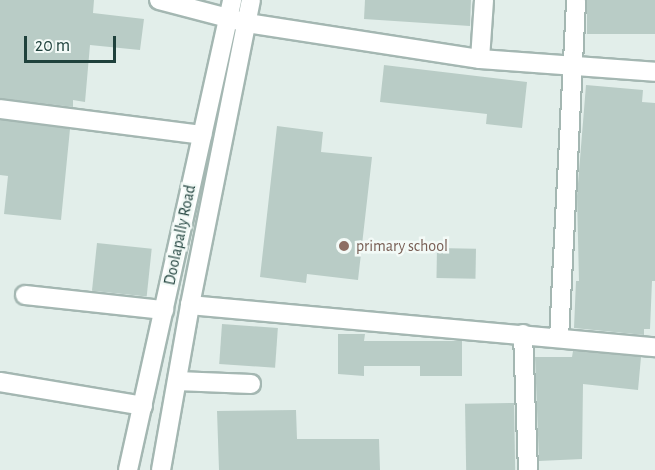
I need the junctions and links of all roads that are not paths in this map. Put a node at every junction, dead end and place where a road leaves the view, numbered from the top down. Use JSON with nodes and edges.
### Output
{"nodes":[{"id":1,"x":159,"y":0,"type":"edge"},
{"id":2,"x":251,"y":0,"type":"edge"},
{"id":3,"x":484,"y":0,"type":"edge"},
{"id":4,"x":576,"y":0,"type":"edge"},
{"id":5,"x":230,"y":9,"type":"edge"},
{"id":6,"x":247,"y":23,"type":"junction"},
{"id":7,"x":480,"y":59,"type":"junction"},
{"id":8,"x":573,"y":66,"type":"junction"},
{"id":9,"x":655,"y":72,"type":"edge"},
{"id":10,"x":0,"y":109,"type":"edge"},
{"id":11,"x":202,"y":135,"type":"junction"},
{"id":12,"x":25,"y":295,"type":"dead end"},
{"id":13,"x":190,"y":305,"type":"junction"},
{"id":14,"x":164,"y":310,"type":"junction"},
{"id":15,"x":523,"y":334,"type":"junction"},
{"id":16,"x":559,"y":338,"type":"junction"},
{"id":17,"x":655,"y":347,"type":"edge"},
{"id":18,"x":177,"y":381,"type":"junction"},
{"id":19,"x":0,"y":382,"type":"edge"},
{"id":20,"x":251,"y":384,"type":"dead end"},
{"id":21,"x":143,"y":406,"type":"junction"},
{"id":22,"x":128,"y":470,"type":"edge"},
{"id":23,"x":161,"y":470,"type":"edge"},
{"id":24,"x":528,"y":470,"type":"edge"}],
"edges":[{"from":1,"to":5,"type":"street"},
{"from":2,"to":6,"type":"street","name":"Doolapally Road"},
{"from":3,"to":7,"type":"street"},
{"from":4,"to":8,"type":"street"},
{"from":5,"to":6,"type":"street"},
{"from":5,"to":11,"type":"street","name":"Doolapally Road"},
{"from":6,"to":7,"type":"street"},
{"from":6,"to":13,"type":"street","name":"Doolapally Road"},
{"from":7,"to":8,"type":"street"},
{"from":8,"to":9,"type":"street"},
{"from":8,"to":16,"type":"street"},
{"from":10,"to":11,"type":"street"},
{"from":11,"to":14,"type":"street","name":"Doolapally Road"},
{"from":12,"to":14,"type":"street"},
{"from":13,"to":15,"type":"street"},
{"from":13,"to":18,"type":"street","name":"Doolapally Road"},
{"from":14,"to":21,"type":"street","name":"Doolapally Road"},
{"from":15,"to":16,"type":"street"},
{"from":15,"to":24,"type":"street"},
{"from":16,"to":17,"type":"street"},
{"from":18,"to":20,"type":"street"},
{"from":18,"to":23,"type":"street","name":"Doolapally Road"},
{"from":19,"to":21,"type":"street"},
{"from":21,"to":22,"type":"street","name":"Doolapally Road"}]}
